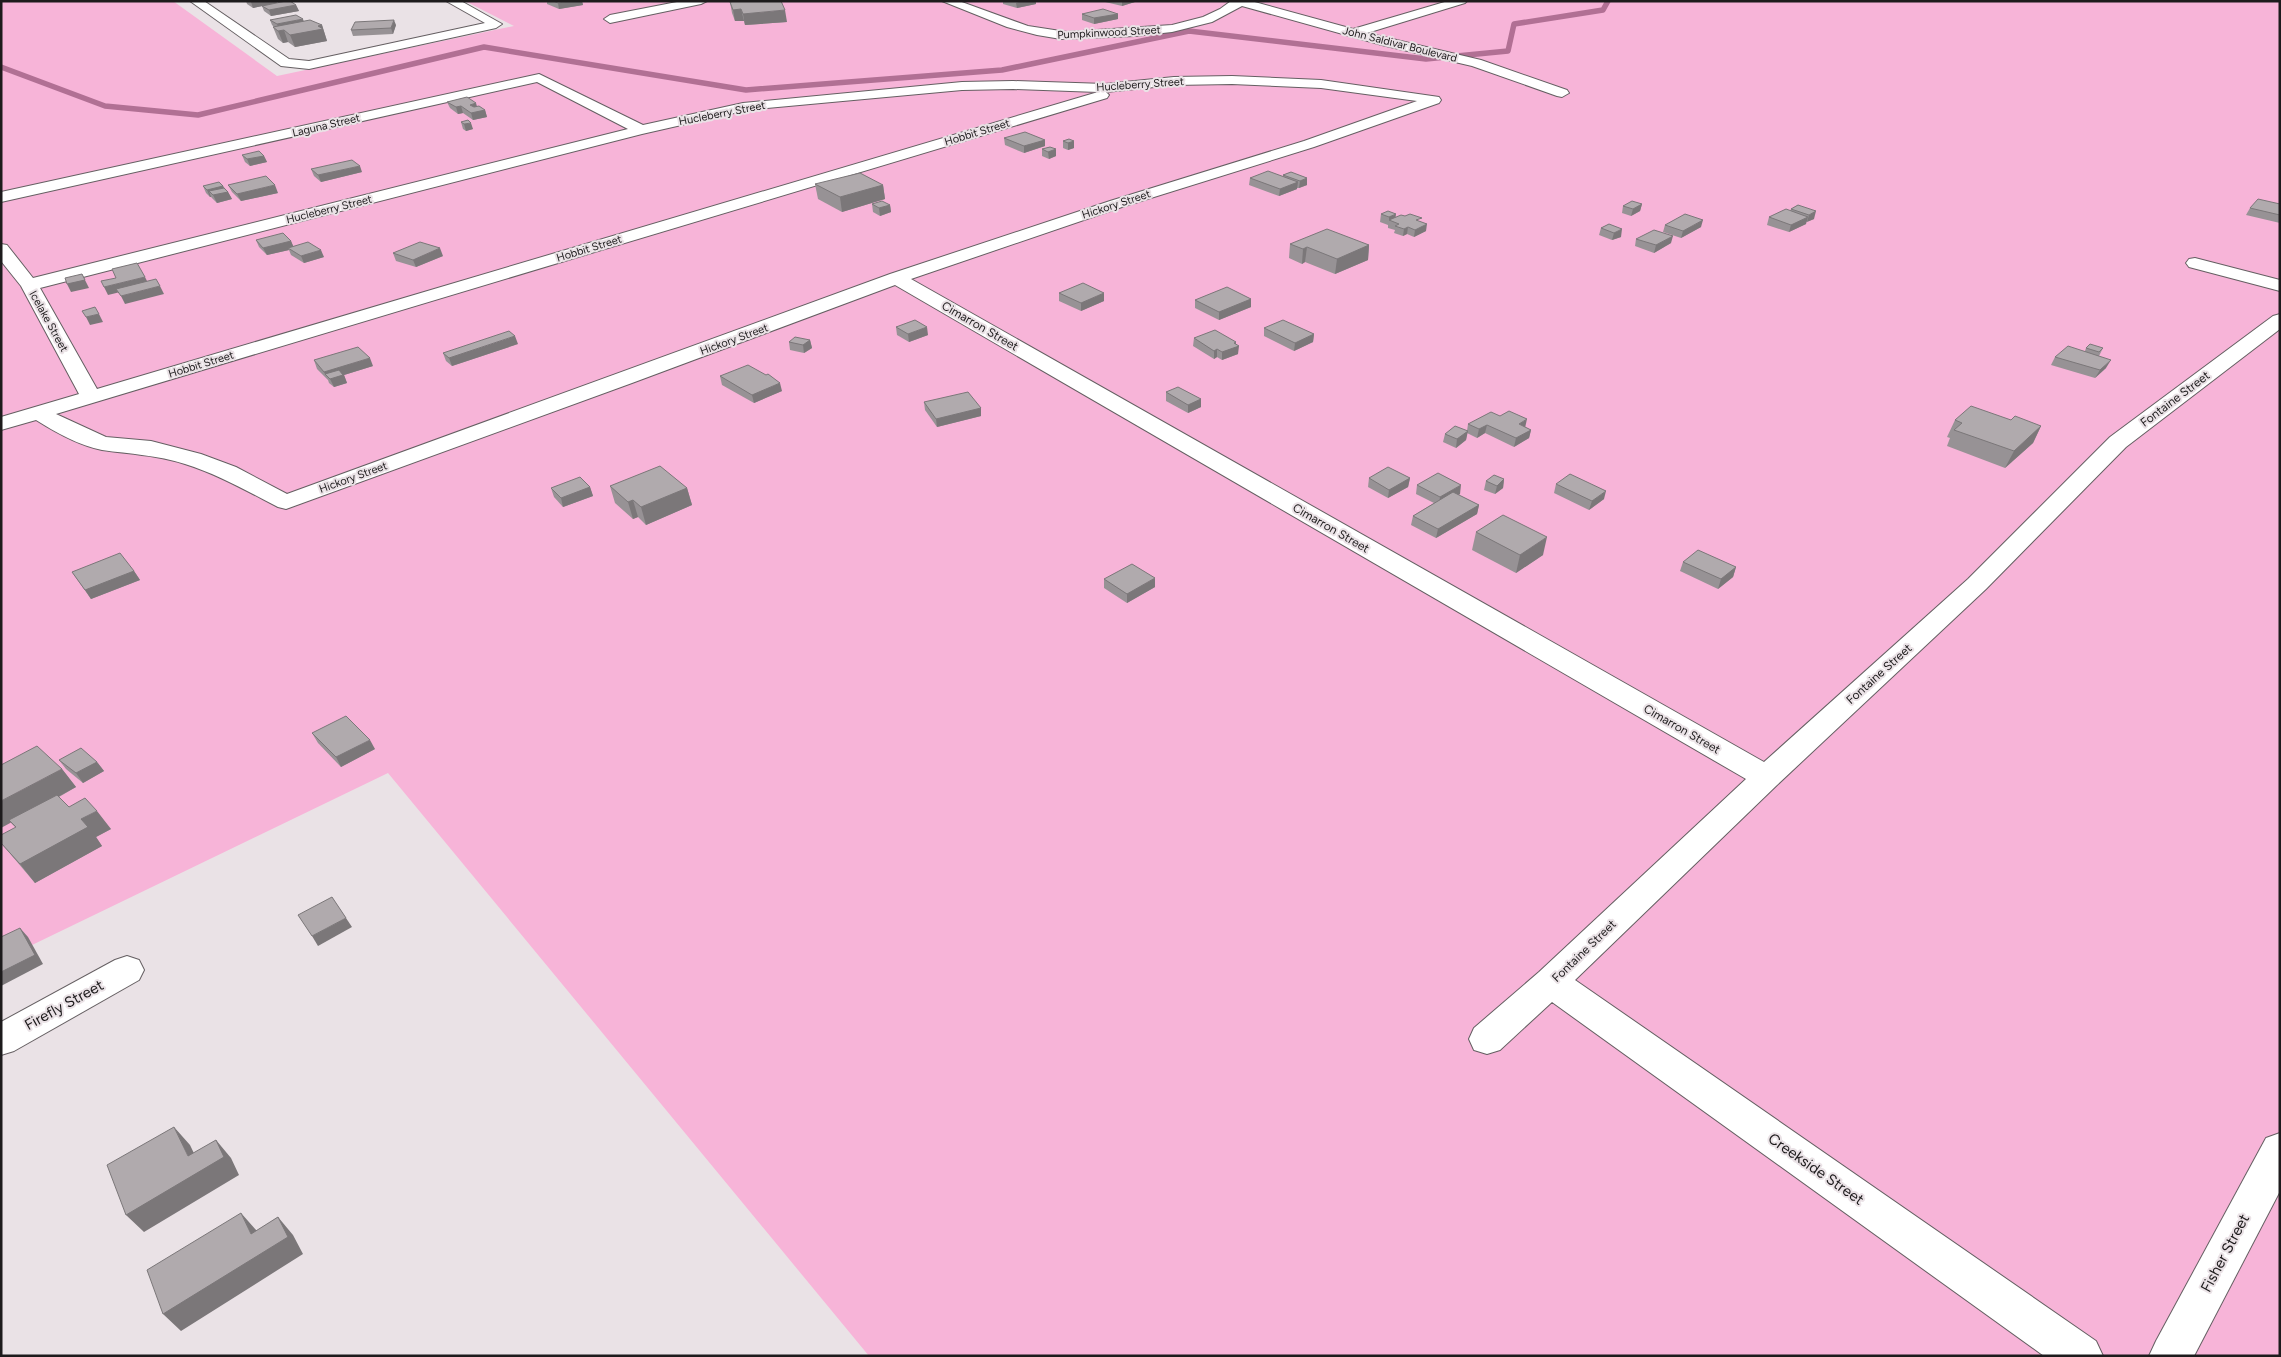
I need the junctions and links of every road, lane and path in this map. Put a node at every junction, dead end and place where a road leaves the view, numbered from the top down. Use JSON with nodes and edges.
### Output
{"nodes":[{"id":1,"x":196,"y":1,"type":"edge"},
{"id":2,"x":452,"y":1,"type":"edge"},
{"id":3,"x":701,"y":1,"type":"edge"},
{"id":4,"x":948,"y":1,"type":"edge"},
{"id":5,"x":1461,"y":1,"type":"edge"},
{"id":6,"x":1236,"y":5,"type":"edge"},
{"id":7,"x":1214,"y":6,"type":"dead end"},
{"id":8,"x":610,"y":19,"type":"dead end"},
{"id":9,"x":1353,"y":33,"type":"junction"},
{"id":10,"x":1137,"y":84,"type":"junction"},
{"id":11,"x":1562,"y":94,"type":"dead end"},
{"id":12,"x":1434,"y":100,"type":"joint"},
{"id":13,"x":641,"y":130,"type":"junction"},
{"id":14,"x":1,"y":197,"type":"edge"},
{"id":15,"x":1,"y":249,"type":"edge"},
{"id":16,"x":2195,"y":264,"type":"dead end"},
{"id":17,"x":896,"y":278,"type":"junction"},
{"id":18,"x":29,"y":286,"type":"junction"},
{"id":19,"x":2280,"y":286,"type":"edge"},
{"id":20,"x":2280,"y":320,"type":"edge"},
{"id":21,"x":91,"y":397,"type":"junction"},
{"id":22,"x":41,"y":414,"type":"junction"},
{"id":23,"x":1,"y":424,"type":"edge"},
{"id":24,"x":1766,"y":777,"type":"junction"},
{"id":25,"x":127,"y":970,"type":"dead end"},
{"id":26,"x":1551,"y":982,"type":"junction"},
{"id":27,"x":1,"y":1040,"type":"edge"},
{"id":28,"x":1487,"y":1040,"type":"dead end"},
{"id":29,"x":2280,"y":1151,"type":"edge"},
{"id":30,"x":2081,"y":1356,"type":"edge"},
{"id":31,"x":2171,"y":1356,"type":"edge"}],
"edges":[{"from":1,"to":2,"type":"street"},
{"from":3,"to":8,"type":"street"},
{"from":4,"to":6,"type":"street","name":"Pumpkinwood Street"},
{"from":5,"to":9,"type":"street"},
{"from":6,"to":7,"type":"street","name":"John Saldivar Boulevard"},
{"from":6,"to":9,"type":"street","name":"John Saldivar Boulevard"},
{"from":9,"to":11,"type":"street","name":"John Saldivar Boulevard"},
{"from":10,"to":12,"type":"street","name":"Hucleberry Street"},
{"from":10,"to":13,"type":"street","name":"Hucleberry Street"},
{"from":10,"to":21,"type":"street","name":"Hobbit Street"},
{"from":12,"to":17,"type":"street","name":"Hickory Street"},
{"from":13,"to":14,"type":"street","name":"Laguna Street"},
{"from":13,"to":18,"type":"street","name":"Hucleberry Street"},
{"from":15,"to":18,"type":"street","name":"Icelake Street"},
{"from":16,"to":19,"type":"street"},
{"from":17,"to":22,"type":"street","name":"Hickory Street"},
{"from":17,"to":24,"type":"street","name":"Cimarron Street"},
{"from":18,"to":21,"type":"street","name":"Icelake Street"},
{"from":20,"to":24,"type":"street","name":"Fontaine Street"},
{"from":21,"to":22,"type":"street","name":"Hobbit Street"},
{"from":22,"to":23,"type":"street","name":"Hobbit Street"},
{"from":24,"to":26,"type":"street","name":"Fontaine Street"},
{"from":25,"to":27,"type":"street","name":"Firefly Street"},
{"from":26,"to":28,"type":"street","name":"Fontaine Street"},
{"from":26,"to":30,"type":"street","name":"Creekside Street"},
{"from":29,"to":31,"type":"street","name":"Fisher Street"}]}
